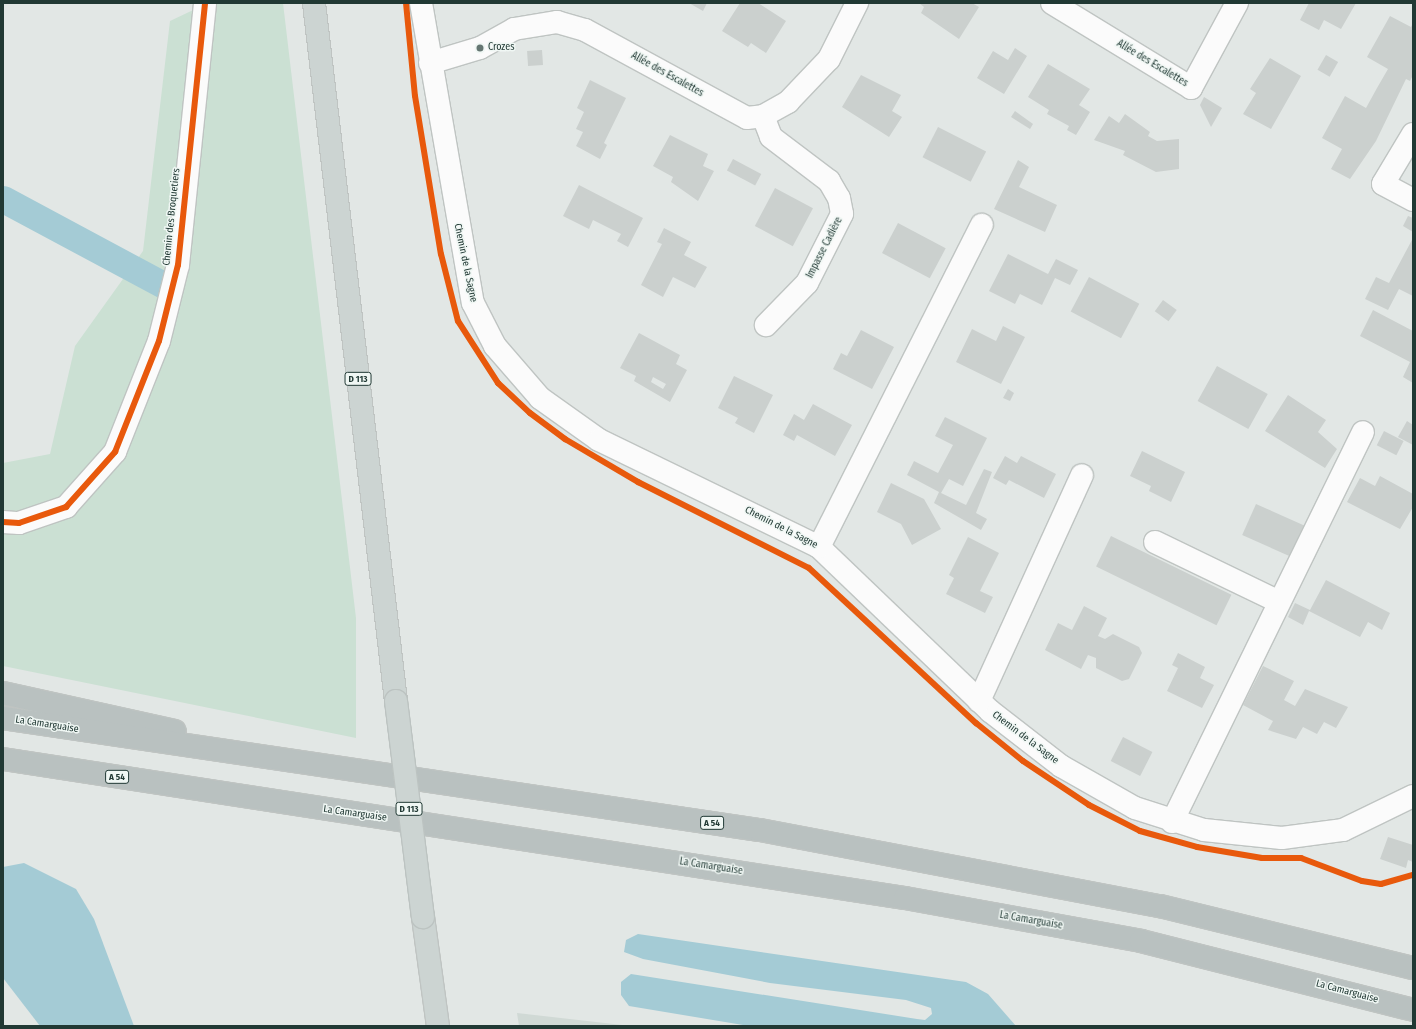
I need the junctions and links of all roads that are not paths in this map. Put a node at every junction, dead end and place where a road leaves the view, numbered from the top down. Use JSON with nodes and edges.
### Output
{"nodes":[{"id":1,"x":205,"y":3,"type":"edge"},
{"id":2,"x":314,"y":3,"type":"edge"},
{"id":3,"x":421,"y":3,"type":"edge"},
{"id":4,"x":858,"y":3,"type":"edge"},
{"id":5,"x":1052,"y":3,"type":"edge"},
{"id":6,"x":1237,"y":3,"type":"edge"},
{"id":7,"x":430,"y":63,"type":"junction"},
{"id":8,"x":763,"y":116,"type":"junction"},
{"id":9,"x":1413,"y":134,"type":"edge"},
{"id":10,"x":1413,"y":200,"type":"edge"},
{"id":11,"x":982,"y":225,"type":"dead end"},
{"id":12,"x":766,"y":325,"type":"dead end"},
{"id":13,"x":1363,"y":432,"type":"dead end"},
{"id":14,"x":1082,"y":475,"type":"dead end"},
{"id":15,"x":3,"y":522,"type":"edge"},
{"id":16,"x":1155,"y":542,"type":"dead end"},
{"id":17,"x":819,"y":547,"type":"junction"},
{"id":18,"x":1277,"y":601,"type":"junction"},
{"id":19,"x":3,"y":693,"type":"edge"},
{"id":20,"x":979,"y":701,"type":"junction"},
{"id":21,"x":3,"y":718,"type":"edge"},
{"id":22,"x":3,"y":759,"type":"edge"},
{"id":23,"x":334,"y":768,"type":"junction"},
{"id":24,"x":3,"y":773,"type":"edge"},
{"id":25,"x":231,"y":796,"type":"junction"},
{"id":26,"x":1413,"y":796,"type":"edge"},
{"id":27,"x":1172,"y":822,"type":"junction"},
{"id":28,"x":1413,"y":968,"type":"edge"},
{"id":29,"x":1413,"y":1010,"type":"edge"},
{"id":30,"x":438,"y":1026,"type":"edge"}],
"edges":[{"from":1,"to":15,"type":"street","name":"Chemin des Broquetiers"},
{"from":2,"to":30,"type":"main road","number":"D 113","bridge":true},
{"from":3,"to":7,"type":"street","name":"Chemin de la Sagne"},
{"from":4,"to":8,"type":"street","name":"Allée des Escalettes"},
{"from":5,"to":6,"type":"street","name":"Allée des Escalettes"},
{"from":7,"to":8,"type":"street","name":"Allée des Escalettes"},
{"from":7,"to":17,"type":"street","name":"Chemin de la Sagne"},
{"from":8,"to":12,"type":"street","name":"Impasse Cadière"},
{"from":9,"to":10,"type":"street"},
{"from":11,"to":17,"type":"street"},
{"from":13,"to":18,"type":"street"},
{"from":14,"to":20,"type":"street"},
{"from":16,"to":18,"type":"street"},
{"from":17,"to":20,"type":"street","name":"Chemin de la Sagne"},
{"from":18,"to":27,"type":"street"},
{"from":19,"to":23,"type":"highway"},
{"from":20,"to":27,"type":"street","name":"Chemin de la Sagne"},
{"from":21,"to":23,"type":"highway","name":"La Camarguaise","number":"A 54"},
{"from":22,"to":25,"type":"highway","name":"La Camarguaise","number":"A 54"},
{"from":23,"to":28,"type":"highway","name":"La Camarguaise","number":"A 54"},
{"from":24,"to":25,"type":"highway"},
{"from":25,"to":29,"type":"highway","name":"La Camarguaise","number":"A 54"},
{"from":26,"to":27,"type":"street","name":"Chemin de la Sagne"}]}
